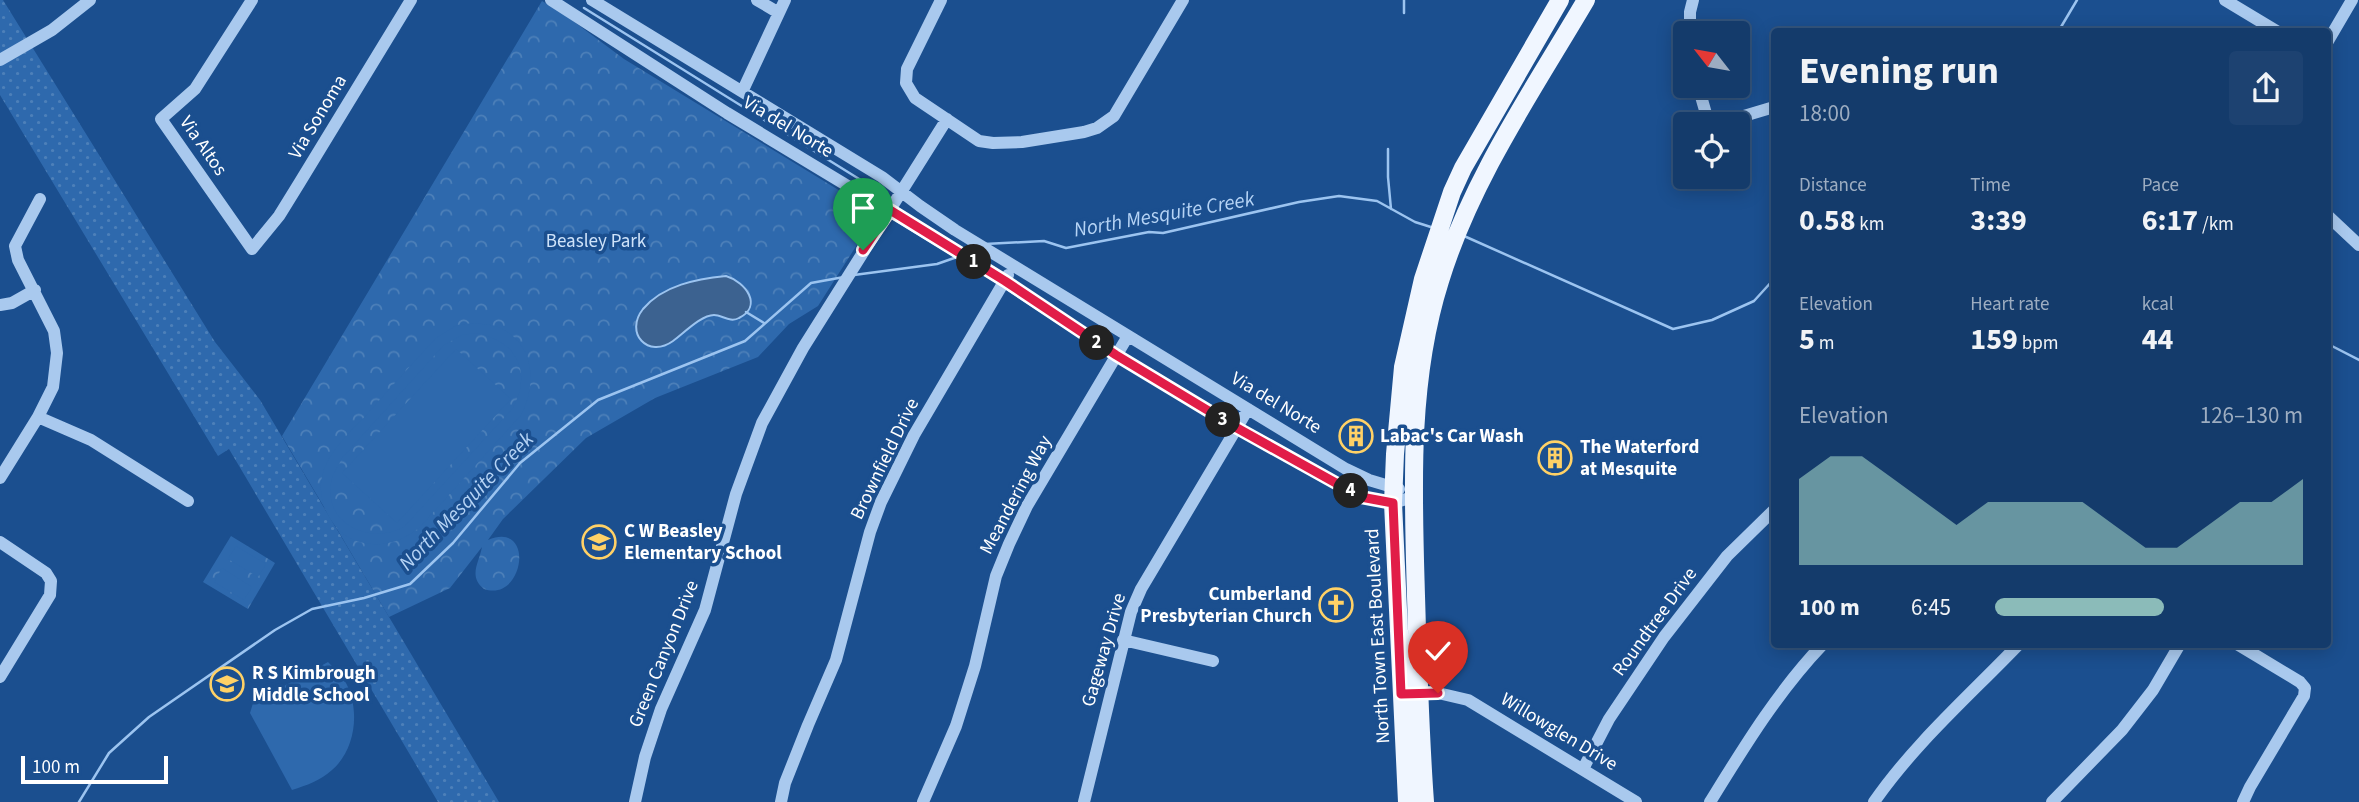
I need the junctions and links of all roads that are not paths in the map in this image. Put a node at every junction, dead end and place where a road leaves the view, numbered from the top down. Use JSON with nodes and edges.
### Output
{"nodes":[{"id":1,"x":90,"y":0,"type":"edge"},
{"id":2,"x":252,"y":0,"type":"edge"},
{"id":3,"x":411,"y":0,"type":"edge"},
{"id":4,"x":551,"y":0,"type":"edge"},
{"id":5,"x":593,"y":0,"type":"edge"},
{"id":6,"x":757,"y":0,"type":"edge"},
{"id":7,"x":785,"y":0,"type":"edge"},
{"id":8,"x":941,"y":0,"type":"edge"},
{"id":9,"x":1183,"y":0,"type":"edge"},
{"id":10,"x":1560,"y":0,"type":"edge"},
{"id":11,"x":1586,"y":0,"type":"edge"},
{"id":12,"x":1693,"y":0,"type":"edge"},
{"id":13,"x":2225,"y":0,"type":"edge"},
{"id":14,"x":2352,"y":0,"type":"edge"},
{"id":15,"x":779,"y":13,"type":"junction"},
{"id":16,"x":1690,"y":21,"type":"edge"},
{"id":17,"x":2271,"y":28,"type":"edge"},
{"id":18,"x":2331,"y":36,"type":"edge"},
{"id":19,"x":0,"y":60,"type":"edge"},
{"id":20,"x":743,"y":90,"type":"junction"},
{"id":21,"x":1771,"y":108,"type":"edge"},
{"id":22,"x":1750,"y":114,"type":"edge"},
{"id":23,"x":947,"y":119,"type":"junction"},
{"id":24,"x":901,"y":191,"type":"junction"},
{"id":25,"x":40,"y":199,"type":"dead end"},
{"id":26,"x":890,"y":210,"type":"junction"},
{"id":27,"x":2331,"y":219,"type":"edge"},
{"id":28,"x":2357,"y":241,"type":"edge"},
{"id":29,"x":252,"y":249,"type":"joint"},
{"id":30,"x":1437,"y":265,"type":"junction"},
{"id":31,"x":1014,"y":266,"type":"junction"},
{"id":32,"x":1005,"y":281,"type":"junction"},
{"id":33,"x":35,"y":290,"type":"junction"},
{"id":34,"x":0,"y":304,"type":"edge"},
{"id":35,"x":1418,"y":332,"type":"junction"},
{"id":36,"x":1128,"y":336,"type":"junction"},
{"id":37,"x":1116,"y":355,"type":"junction"},
{"id":38,"x":1248,"y":409,"type":"junction"},
{"id":39,"x":38,"y":417,"type":"junction"},
{"id":40,"x":1237,"y":428,"type":"junction"},
{"id":41,"x":0,"y":478,"type":"edge"},
{"id":42,"x":1393,"y":495,"type":"junction"},
{"id":43,"x":1413,"y":497,"type":"junction"},
{"id":44,"x":188,"y":500,"type":"dead end"},
{"id":45,"x":1771,"y":513,"type":"edge"},
{"id":46,"x":0,"y":542,"type":"edge"},
{"id":47,"x":1123,"y":640,"type":"junction"},
{"id":48,"x":1819,"y":648,"type":"edge"},
{"id":49,"x":2014,"y":648,"type":"edge"},
{"id":50,"x":2178,"y":648,"type":"edge"},
{"id":51,"x":2244,"y":648,"type":"edge"},
{"id":52,"x":1213,"y":662,"type":"dead end"},
{"id":53,"x":0,"y":677,"type":"edge"},
{"id":54,"x":1419,"y":692,"type":"junction"},
{"id":55,"x":1401,"y":694,"type":"junction"},
{"id":56,"x":1584,"y":769,"type":"junction"},
{"id":57,"x":635,"y":802,"type":"edge"},
{"id":58,"x":780,"y":802,"type":"edge"},
{"id":59,"x":923,"y":802,"type":"edge"},
{"id":60,"x":1084,"y":802,"type":"edge"},
{"id":61,"x":1407,"y":802,"type":"edge"},
{"id":62,"x":1425,"y":802,"type":"edge"},
{"id":63,"x":1636,"y":802,"type":"edge"},
{"id":64,"x":1710,"y":802,"type":"edge"},
{"id":65,"x":1874,"y":802,"type":"edge"},
{"id":66,"x":2052,"y":802,"type":"edge"},
{"id":67,"x":2243,"y":802,"type":"edge"}],
"edges":[{"from":1,"to":19,"type":"street"},
{"from":2,"to":29,"type":"street","name":"Via Altos"},
{"from":3,"to":29,"type":"street","name":"Via Sonoma"},
{"from":4,"to":26,"type":"street","name":"Via del Norte"},
{"from":5,"to":20,"type":"street","name":"Via del Norte"},
{"from":6,"to":15,"type":"street"},
{"from":7,"to":15,"type":"street"},
{"from":8,"to":23,"type":"street"},
{"from":9,"to":23,"type":"street"},
{"from":10,"to":30,"type":"main road","name":"North Town East Boulevard"},
{"from":11,"to":30,"type":"main road","name":"North Town East Boulevard"},
{"from":12,"to":16,"type":"street"},
{"from":13,"to":17,"type":"street"},
{"from":14,"to":18,"type":"street"},
{"from":15,"to":20,"type":"street"},
{"from":20,"to":24,"type":"street","name":"Via del Norte"},
{"from":21,"to":22,"type":"street"},
{"from":23,"to":24,"type":"street"},
{"from":24,"to":26,"type":"street"},
{"from":24,"to":31,"type":"street","name":"Via del Norte"},
{"from":25,"to":33,"type":"street"},
{"from":26,"to":32,"type":"street","name":"Via del Norte"},
{"from":26,"to":57,"type":"street","name":"Green Canyon Drive"},
{"from":27,"to":28,"type":"street"},
{"from":30,"to":35,"type":"main road","name":"North Town East Boulevard"},
{"from":31,"to":32,"type":"street","name":"Brownfield Drive"},
{"from":31,"to":36,"type":"street","name":"Via del Norte"},
{"from":32,"to":37,"type":"street","name":"Via del Norte"},
{"from":32,"to":58,"type":"street","name":"Brownfield Drive"},
{"from":33,"to":34,"type":"street"},
{"from":33,"to":39,"type":"street"},
{"from":35,"to":42,"type":"main road","name":"North Town East Boulevard"},
{"from":35,"to":43,"type":"main road","name":"North Town East Boulevard"},
{"from":36,"to":37,"type":"street","name":"Meandering Way"},
{"from":36,"to":38,"type":"street","name":"Via del Norte"},
{"from":37,"to":40,"type":"street","name":"Via del Norte"},
{"from":37,"to":59,"type":"street","name":"Meandering Way"},
{"from":38,"to":40,"type":"street","name":"Gageway Drive"},
{"from":38,"to":42,"type":"street","name":"Via del Norte"},
{"from":39,"to":41,"type":"street"},
{"from":39,"to":44,"type":"street"},
{"from":40,"to":42,"type":"street","name":"Via del Norte"},
{"from":40,"to":47,"type":"street","name":"Gageway Drive"},
{"from":42,"to":43,"type":"street","name":"Via del Norte"},
{"from":42,"to":55,"type":"main road","name":"North Town East Boulevard"},
{"from":43,"to":54,"type":"main road","name":"North Town East Boulevard"},
{"from":45,"to":56,"type":"street","name":"Roundtree Drive"},
{"from":46,"to":53,"type":"street"},
{"from":47,"to":52,"type":"street"},
{"from":47,"to":60,"type":"street","name":"Gageway Drive"},
{"from":48,"to":64,"type":"street"},
{"from":49,"to":65,"type":"street"},
{"from":50,"to":66,"type":"street"},
{"from":51,"to":67,"type":"street"},
{"from":54,"to":55,"type":"street","name":"Willowglen Drive"},
{"from":54,"to":56,"type":"street","name":"Willowglen Drive"},
{"from":54,"to":62,"type":"main road","name":"North Town East Boulevard"},
{"from":55,"to":61,"type":"main road","name":"North Town East Boulevard"},
{"from":56,"to":63,"type":"street","name":"Willowglen Drive"}]}
